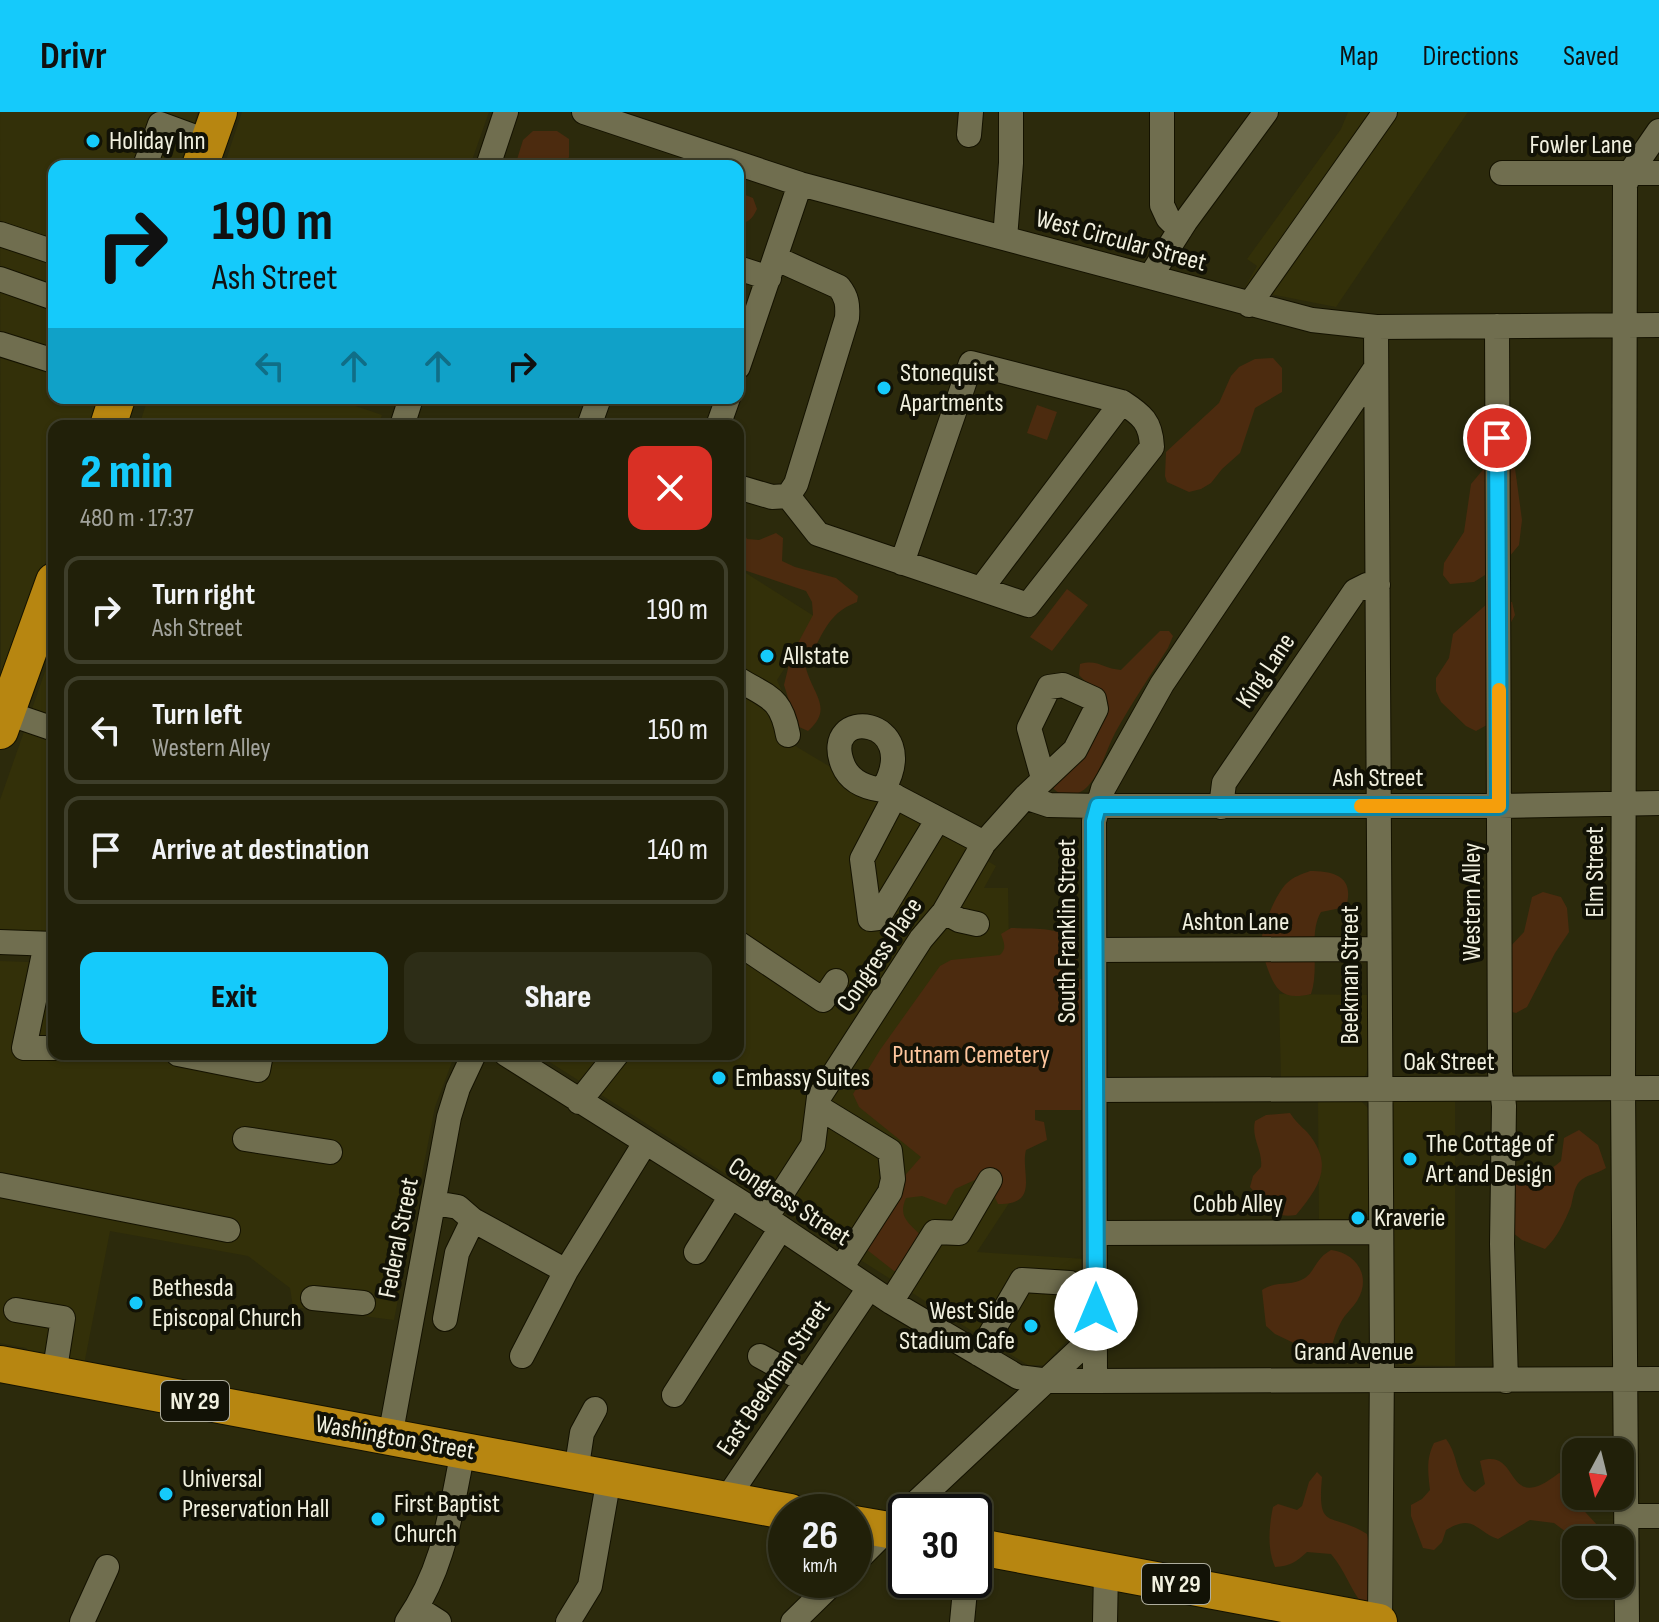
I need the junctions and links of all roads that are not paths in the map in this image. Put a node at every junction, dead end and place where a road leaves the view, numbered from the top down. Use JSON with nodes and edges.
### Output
{"nodes":[{"id":1,"x":506,"y":112,"type":"edge"},
{"id":2,"x":584,"y":112,"type":"edge"},
{"id":3,"x":1011,"y":112,"type":"edge"},
{"id":4,"x":1162,"y":112,"type":"edge"},
{"id":5,"x":1266,"y":112,"type":"edge"},
{"id":6,"x":1385,"y":112,"type":"edge"},
{"id":7,"x":159,"y":126,"type":"edge"},
{"id":8,"x":1659,"y":131,"type":"edge"},
{"id":9,"x":210,"y":140,"type":"edge"},
{"id":10,"x":130,"y":160,"type":"edge"},
{"id":11,"x":147,"y":160,"type":"edge"},
{"id":12,"x":490,"y":160,"type":"edge"},
{"id":13,"x":728,"y":160,"type":"edge"},
{"id":14,"x":744,"y":165,"type":"edge"},
{"id":15,"x":1502,"y":173,"type":"dead end"},
{"id":16,"x":1630,"y":173,"type":"junction"},
{"id":17,"x":1659,"y":173,"type":"edge"},
{"id":18,"x":800,"y":184,"type":"junction"},
{"id":19,"x":1180,"y":230,"type":"junction"},
{"id":20,"x":0,"y":234,"type":"edge"},
{"id":21,"x":1005,"y":238,"type":"junction"},
{"id":22,"x":48,"y":250,"type":"edge"},
{"id":23,"x":744,"y":268,"type":"edge"},
{"id":24,"x":772,"y":268,"type":"junction"},
{"id":25,"x":1150,"y":277,"type":"junction"},
{"id":26,"x":0,"y":279,"type":"edge"},
{"id":27,"x":48,"y":296,"type":"edge"},
{"id":28,"x":1249,"y":305,"type":"junction"},
{"id":29,"x":1623,"y":325,"type":"junction"},
{"id":30,"x":1659,"y":325,"type":"edge"},
{"id":31,"x":1497,"y":326,"type":"junction"},
{"id":32,"x":1376,"y":327,"type":"junction"},
{"id":33,"x":0,"y":344,"type":"edge"},
{"id":34,"x":744,"y":350,"type":"edge"},
{"id":35,"x":48,"y":359,"type":"edge"},
{"id":36,"x":1375,"y":369,"type":"junction"},
{"id":37,"x":1122,"y":402,"type":"junction"},
{"id":38,"x":744,"y":489,"type":"edge"},
{"id":39,"x":788,"y":496,"type":"junction"},
{"id":40,"x":902,"y":563,"type":"junction"},
{"id":41,"x":1378,"y":585,"type":"junction"},
{"id":42,"x":981,"y":589,"type":"junction"},
{"id":43,"x":48,"y":598,"type":"edge"},
{"id":44,"x":744,"y":683,"type":"edge"},
{"id":45,"x":3,"y":722,"type":"edge"},
{"id":46,"x":48,"y":728,"type":"edge"},
{"id":47,"x":788,"y":735,"type":"dead end"},
{"id":48,"x":1043,"y":778,"type":"dead end"},
{"id":49,"x":1025,"y":797,"type":"junction"},
{"id":50,"x":1623,"y":803,"type":"junction"},
{"id":51,"x":1659,"y":803,"type":"edge"},
{"id":52,"x":1098,"y":806,"type":"junction"},
{"id":53,"x":1378,"y":806,"type":"junction"},
{"id":54,"x":1499,"y":806,"type":"junction"},
{"id":55,"x":1221,"y":807,"type":"junction"},
{"id":56,"x":938,"y":819,"type":"junction"},
{"id":57,"x":984,"y":843,"type":"junction"},
{"id":58,"x":944,"y":912,"type":"junction"},
{"id":59,"x":977,"y":924,"type":"dead end"},
{"id":60,"x":0,"y":942,"type":"edge"},
{"id":61,"x":48,"y":944,"type":"edge"},
{"id":62,"x":744,"y":947,"type":"edge"},
{"id":63,"x":1378,"y":949,"type":"junction"},
{"id":64,"x":1095,"y":950,"type":"junction"},
{"id":65,"x":48,"y":952,"type":"edge"},
{"id":66,"x":836,"y":981,"type":"dead end"},
{"id":67,"x":48,"y":1048,"type":"edge"},
{"id":68,"x":222,"y":1060,"type":"edge"},
{"id":69,"x":260,"y":1060,"type":"edge"},
{"id":70,"x":471,"y":1060,"type":"edge"},
{"id":71,"x":515,"y":1060,"type":"edge"},
{"id":72,"x":612,"y":1060,"type":"edge"},
{"id":73,"x":1659,"y":1088,"type":"edge"},
{"id":74,"x":1623,"y":1089,"type":"junction"},
{"id":75,"x":1095,"y":1090,"type":"junction"},
{"id":76,"x":1379,"y":1090,"type":"junction"},
{"id":77,"x":1502,"y":1090,"type":"junction"},
{"id":78,"x":579,"y":1102,"type":"junction"},
{"id":79,"x":818,"y":1107,"type":"junction"},
{"id":80,"x":245,"y":1139,"type":"dead end"},
{"id":81,"x":645,"y":1143,"type":"junction"},
{"id":82,"x":330,"y":1152,"type":"dead end"},
{"id":83,"x":990,"y":1180,"type":"dead end"},
{"id":84,"x":0,"y":1185,"type":"edge"},
{"id":85,"x":731,"y":1196,"type":"junction"},
{"id":86,"x":435,"y":1203,"type":"junction"},
{"id":87,"x":473,"y":1220,"type":"junction"},
{"id":88,"x":774,"y":1223,"type":"junction"},
{"id":89,"x":228,"y":1230,"type":"dead end"},
{"id":90,"x":1381,"y":1232,"type":"junction"},
{"id":91,"x":1096,"y":1233,"type":"junction"},
{"id":92,"x":696,"y":1252,"type":"dead end"},
{"id":93,"x":841,"y":1268,"type":"junction"},
{"id":94,"x":566,"y":1271,"type":"junction"},
{"id":95,"x":1070,"y":1283,"type":"dead end"},
{"id":96,"x":869,"y":1288,"type":"junction"},
{"id":97,"x":313,"y":1298,"type":"dead end"},
{"id":98,"x":891,"y":1302,"type":"junction"},
{"id":99,"x":363,"y":1303,"type":"dead end"},
{"id":100,"x":16,"y":1310,"type":"dead end"},
{"id":101,"x":445,"y":1319,"type":"dead end"},
{"id":102,"x":1096,"y":1334,"type":"junction"},
{"id":103,"x":979,"y":1354,"type":"junction"},
{"id":104,"x":522,"y":1356,"type":"dead end"},
{"id":105,"x":760,"y":1356,"type":"dead end"},
{"id":106,"x":0,"y":1364,"type":"edge"},
{"id":107,"x":54,"y":1375,"type":"junction"},
{"id":108,"x":1625,"y":1379,"type":"junction"},
{"id":109,"x":1659,"y":1379,"type":"edge"},
{"id":110,"x":1382,"y":1380,"type":"junction"},
{"id":111,"x":806,"y":1381,"type":"junction"},
{"id":112,"x":1049,"y":1381,"type":"junction"},
{"id":113,"x":1095,"y":1381,"type":"junction"},
{"id":114,"x":1506,"y":1381,"type":"junction"},
{"id":115,"x":674,"y":1395,"type":"dead end"},
{"id":116,"x":595,"y":1409,"type":"dead end"},
{"id":117,"x":390,"y":1437,"type":"junction"},
{"id":118,"x":463,"y":1451,"type":"junction"},
{"id":119,"x":592,"y":1475,"type":"junction"},
{"id":120,"x":923,"y":1494,"type":"edge"},
{"id":121,"x":726,"y":1500,"type":"junction"},
{"id":122,"x":768,"y":1508,"type":"edge"},
{"id":123,"x":1627,"y":1516,"type":"junction"},
{"id":124,"x":1659,"y":1516,"type":"edge"},
{"id":125,"x":888,"y":1526,"type":"edge"},
{"id":126,"x":872,"y":1544,"type":"edge"},
{"id":127,"x":992,"y":1549,"type":"edge"},
{"id":128,"x":107,"y":1567,"type":"dead end"},
{"id":129,"x":1106,"y":1571,"type":"junction"},
{"id":130,"x":818,"y":1598,"type":"edge"},
{"id":131,"x":964,"y":1598,"type":"edge"},
{"id":132,"x":1264,"y":1611,"type":"edge"},
{"id":133,"x":412,"y":1615,"type":"edge"},
{"id":134,"x":82,"y":1622,"type":"edge"},
{"id":135,"x":439,"y":1622,"type":"edge"},
{"id":136,"x":568,"y":1622,"type":"edge"},
{"id":137,"x":793,"y":1622,"type":"edge"},
{"id":138,"x":962,"y":1622,"type":"edge"},
{"id":139,"x":1105,"y":1622,"type":"edge"},
{"id":140,"x":1380,"y":1622,"type":"edge"},
{"id":141,"x":1627,"y":1622,"type":"edge"}],
"edges":[{"from":1,"to":12,"type":"street"},
{"from":2,"to":13,"type":"street","name":"West Circular Street"},
{"from":3,"to":21,"type":"street"},
{"from":4,"to":19,"type":"street"},
{"from":5,"to":19,"type":"street"},
{"from":6,"to":28,"type":"street"},
{"from":7,"to":9,"type":"street"},
{"from":7,"to":10,"type":"street"},
{"from":7,"to":11,"type":"street"},
{"from":8,"to":16,"type":"street","name":"Elm Street"},
{"from":14,"to":18,"type":"street","name":"West Circular Street"},
{"from":15,"to":16,"type":"street","name":"Fowler Lane"},
{"from":16,"to":17,"type":"street","name":"Fowler Lane"},
{"from":16,"to":29,"type":"street","name":"Elm Street"},
{"from":18,"to":21,"type":"street","name":"West Circular Street"},
{"from":18,"to":24,"type":"street"},
{"from":19,"to":25,"type":"street"},
{"from":20,"to":22,"type":"street"},
{"from":21,"to":25,"type":"street","name":"West Circular Street"},
{"from":23,"to":24,"type":"street"},
{"from":24,"to":34,"type":"street"},
{"from":24,"to":39,"type":"street"},
{"from":25,"to":28,"type":"street","name":"West Circular Street"},
{"from":26,"to":27,"type":"street"},
{"from":28,"to":32,"type":"street","name":"West Circular Street"},
{"from":29,"to":30,"type":"street","name":"West Circular Street"},
{"from":29,"to":31,"type":"street","name":"West Circular Street"},
{"from":29,"to":50,"type":"street","name":"Elm Street"},
{"from":31,"to":32,"type":"street","name":"West Circular Street"},
{"from":31,"to":54,"type":"street","name":"Western Alley"},
{"from":32,"to":36,"type":"street","name":"Beekman Street"},
{"from":33,"to":35,"type":"street"},
{"from":36,"to":41,"type":"street","name":"Beekman Street"},
{"from":36,"to":52,"type":"street","name":"South Franklin Street"},
{"from":37,"to":40,"type":"street"},
{"from":37,"to":42,"type":"street"},
{"from":37,"to":42,"type":"street"},
{"from":38,"to":39,"type":"street"},
{"from":39,"to":40,"type":"street"},
{"from":40,"to":42,"type":"street"},
{"from":41,"to":53,"type":"street","name":"Beekman Street"},
{"from":41,"to":55,"type":"street","name":"King Lane"},
{"from":43,"to":45,"type":"highway"},
{"from":44,"to":47,"type":"street"},
{"from":45,"to":46,"type":"street"},
{"from":48,"to":49,"type":"street","name":"Congress Place"},
{"from":49,"to":52,"type":"street"},
{"from":49,"to":57,"type":"street","name":"Congress Place"},
{"from":50,"to":51,"type":"street","name":"Ash Street"},
{"from":50,"to":54,"type":"street","name":"Ash Street"},
{"from":50,"to":74,"type":"street","name":"Elm Street"},
{"from":52,"to":55,"type":"street","name":"Ash Street"},
{"from":52,"to":64,"type":"street","name":"South Franklin Street"},
{"from":53,"to":54,"type":"street","name":"Ash Street"},
{"from":53,"to":55,"type":"street","name":"Ash Street"},
{"from":53,"to":63,"type":"street","name":"Beekman Street"},
{"from":54,"to":77,"type":"street","name":"Western Alley"},
{"from":56,"to":56,"type":"street"},
{"from":56,"to":57,"type":"street"},
{"from":57,"to":58,"type":"street","name":"Congress Place"},
{"from":58,"to":59,"type":"street"},
{"from":58,"to":79,"type":"street","name":"Congress Place"},
{"from":60,"to":61,"type":"street"},
{"from":62,"to":66,"type":"street"},
{"from":63,"to":64,"type":"street","name":"Ashton Lane"},
{"from":63,"to":76,"type":"street","name":"Beekman Street"},
{"from":64,"to":75,"type":"street","name":"South Franklin Street"},
{"from":65,"to":67,"type":"street"},
{"from":68,"to":69,"type":"street"},
{"from":70,"to":86,"type":"street","name":"Federal Street"},
{"from":71,"to":78,"type":"street","name":"Congress Street"},
{"from":72,"to":78,"type":"street"},
{"from":73,"to":74,"type":"street","name":"Oak Street"},
{"from":74,"to":77,"type":"street","name":"Oak Street"},
{"from":74,"to":108,"type":"street","name":"Elm Street"},
{"from":75,"to":76,"type":"street","name":"Oak Street"},
{"from":75,"to":91,"type":"street","name":"South Franklin Street"},
{"from":76,"to":77,"type":"street","name":"Oak Street"},
{"from":76,"to":90,"type":"street","name":"Beekman Street"},
{"from":77,"to":114,"type":"street","name":"Western Alley"},
{"from":78,"to":81,"type":"street","name":"Congress Street"},
{"from":79,"to":88,"type":"street","name":"Congress Place"},
{"from":79,"to":93,"type":"street"},
{"from":80,"to":82,"type":"street"},
{"from":81,"to":85,"type":"street","name":"Congress Street"},
{"from":81,"to":94,"type":"street"},
{"from":83,"to":98,"type":"street"},
{"from":84,"to":89,"type":"street"},
{"from":85,"to":88,"type":"street","name":"Congress Street"},
{"from":85,"to":92,"type":"street"},
{"from":86,"to":87,"type":"street"},
{"from":86,"to":117,"type":"street","name":"Federal Street"},
{"from":87,"to":94,"type":"street"},
{"from":87,"to":101,"type":"street"},
{"from":88,"to":93,"type":"street","name":"Congress Street"},
{"from":88,"to":115,"type":"street","name":"Congress Place"},
{"from":90,"to":91,"type":"street","name":"Cobb Alley"},
{"from":90,"to":110,"type":"street","name":"Beekman Street"},
{"from":91,"to":102,"type":"street","name":"South Franklin Street"},
{"from":93,"to":96,"type":"street","name":"Congress Street"},
{"from":94,"to":104,"type":"street"},
{"from":95,"to":103,"type":"street"},
{"from":96,"to":98,"type":"street","name":"Congress Street"},
{"from":96,"to":111,"type":"street","name":"East Beekman Street"},
{"from":97,"to":99,"type":"street"},
{"from":98,"to":103,"type":"street","name":"Congress Street"},
{"from":100,"to":107,"type":"street"},
{"from":102,"to":112,"type":"street"},
{"from":102,"to":113,"type":"street","name":"South Franklin Street"},
{"from":103,"to":112,"type":"street","name":"Congress Street"},
{"from":105,"to":111,"type":"street"},
{"from":106,"to":107,"type":"highway","name":"Washington Street","number":"NY 29"},
{"from":107,"to":117,"type":"highway","name":"Washington Street","number":"NY 29"},
{"from":108,"to":109,"type":"street","name":"Grand Avenue"},
{"from":108,"to":114,"type":"street","name":"Grand Avenue"},
{"from":108,"to":123,"type":"street","name":"Elm Street"},
{"from":110,"to":113,"type":"street","name":"Grand Avenue"},
{"from":110,"to":114,"type":"street","name":"Grand Avenue"},
{"from":110,"to":140,"type":"street","name":"Beekman Street"},
{"from":111,"to":121,"type":"street","name":"East Beekman Street"},
{"from":112,"to":113,"type":"street","name":"Grand Avenue"},
{"from":112,"to":120,"type":"street"},
{"from":116,"to":119,"type":"street"},
{"from":117,"to":118,"type":"highway","name":"Washington Street","number":"NY 29"},
{"from":118,"to":119,"type":"highway","name":"Washington Street","number":"NY 29"},
{"from":118,"to":133,"type":"street"},
{"from":119,"to":121,"type":"highway","name":"Washington Street","number":"NY 29"},
{"from":119,"to":136,"type":"street"},
{"from":121,"to":122,"type":"highway","name":"Washington Street","number":"NY 29"},
{"from":123,"to":124,"type":"street"},
{"from":123,"to":141,"type":"street","name":"Elm Street"},
{"from":125,"to":126,"type":"street"},
{"from":127,"to":129,"type":"highway","number":"NY 29"},
{"from":128,"to":134,"type":"street"},
{"from":129,"to":132,"type":"highway","number":"NY 29"},
{"from":129,"to":139,"type":"street"},
{"from":130,"to":137,"type":"street"},
{"from":131,"to":138,"type":"street"},
{"from":132,"to":140,"type":"highway","number":"NY 29"},
{"from":133,"to":135,"type":"street"}]}
